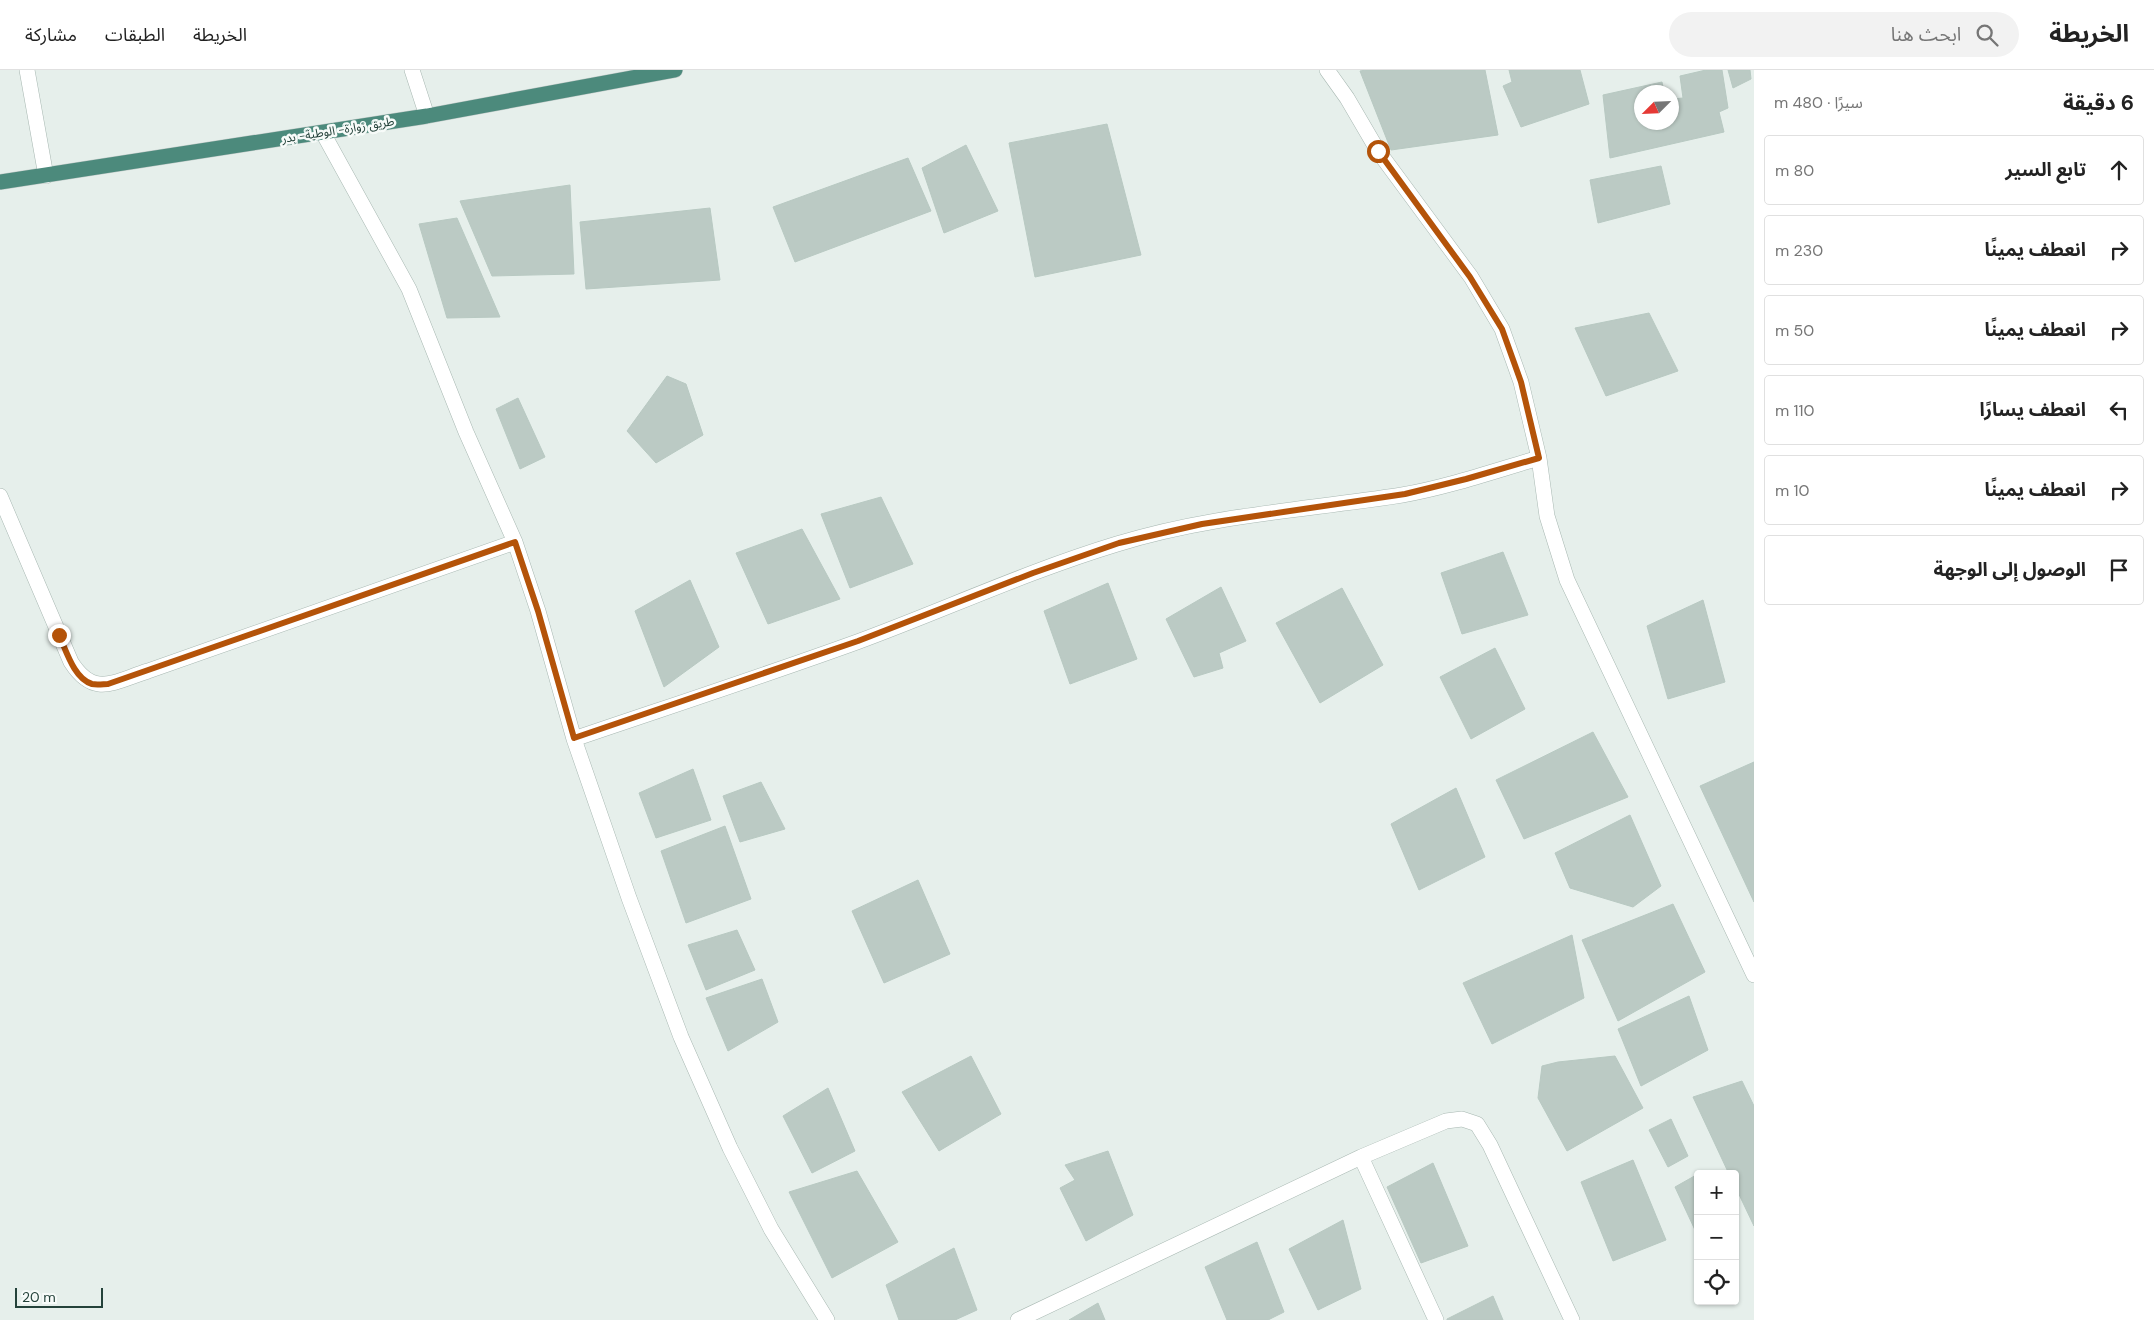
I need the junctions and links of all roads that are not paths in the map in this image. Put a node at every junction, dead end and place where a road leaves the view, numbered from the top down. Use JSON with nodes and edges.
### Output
{"nodes":[{"id":1,"x":27,"y":70,"type":"edge"},
{"id":2,"x":412,"y":70,"type":"edge"},
{"id":3,"x":675,"y":70,"type":"edge"},
{"id":4,"x":1327,"y":70,"type":"edge"},
{"id":5,"x":427,"y":116,"type":"junction"},
{"id":6,"x":323,"y":133,"type":"junction"},
{"id":7,"x":46,"y":176,"type":"junction"},
{"id":8,"x":0,"y":182,"type":"edge"},
{"id":9,"x":1539,"y":458,"type":"junction"},
{"id":10,"x":0,"y":496,"type":"edge"},
{"id":11,"x":515,"y":542,"type":"junction"},
{"id":12,"x":574,"y":738,"type":"junction"},
{"id":13,"x":1754,"y":975,"type":"edge"},
{"id":14,"x":1361,"y":1157,"type":"junction"},
{"id":15,"x":827,"y":1320,"type":"edge"},
{"id":16,"x":1018,"y":1320,"type":"edge"},
{"id":17,"x":1436,"y":1320,"type":"edge"},
{"id":18,"x":1572,"y":1320,"type":"edge"}],
"edges":[{"from":1,"to":7,"type":"street"},
{"from":2,"to":5,"type":"street"},
{"from":3,"to":5,"type":"highway","name":"طريق زوارة- الوطية- بدر"},
{"from":4,"to":9,"type":"street"},
{"from":5,"to":6,"type":"highway","name":"طريق زوارة- الوطية- بدر"},
{"from":6,"to":7,"type":"highway","name":"طريق زوارة- الوطية- بدر"},
{"from":6,"to":11,"type":"street"},
{"from":7,"to":8,"type":"highway","name":"طريق زوارة- الوطية- بدر"},
{"from":9,"to":12,"type":"street"},
{"from":9,"to":13,"type":"street"},
{"from":10,"to":11,"type":"street"},
{"from":11,"to":12,"type":"street"},
{"from":12,"to":15,"type":"street"},
{"from":14,"to":16,"type":"street"},
{"from":14,"to":17,"type":"street"},
{"from":14,"to":18,"type":"street"}]}
